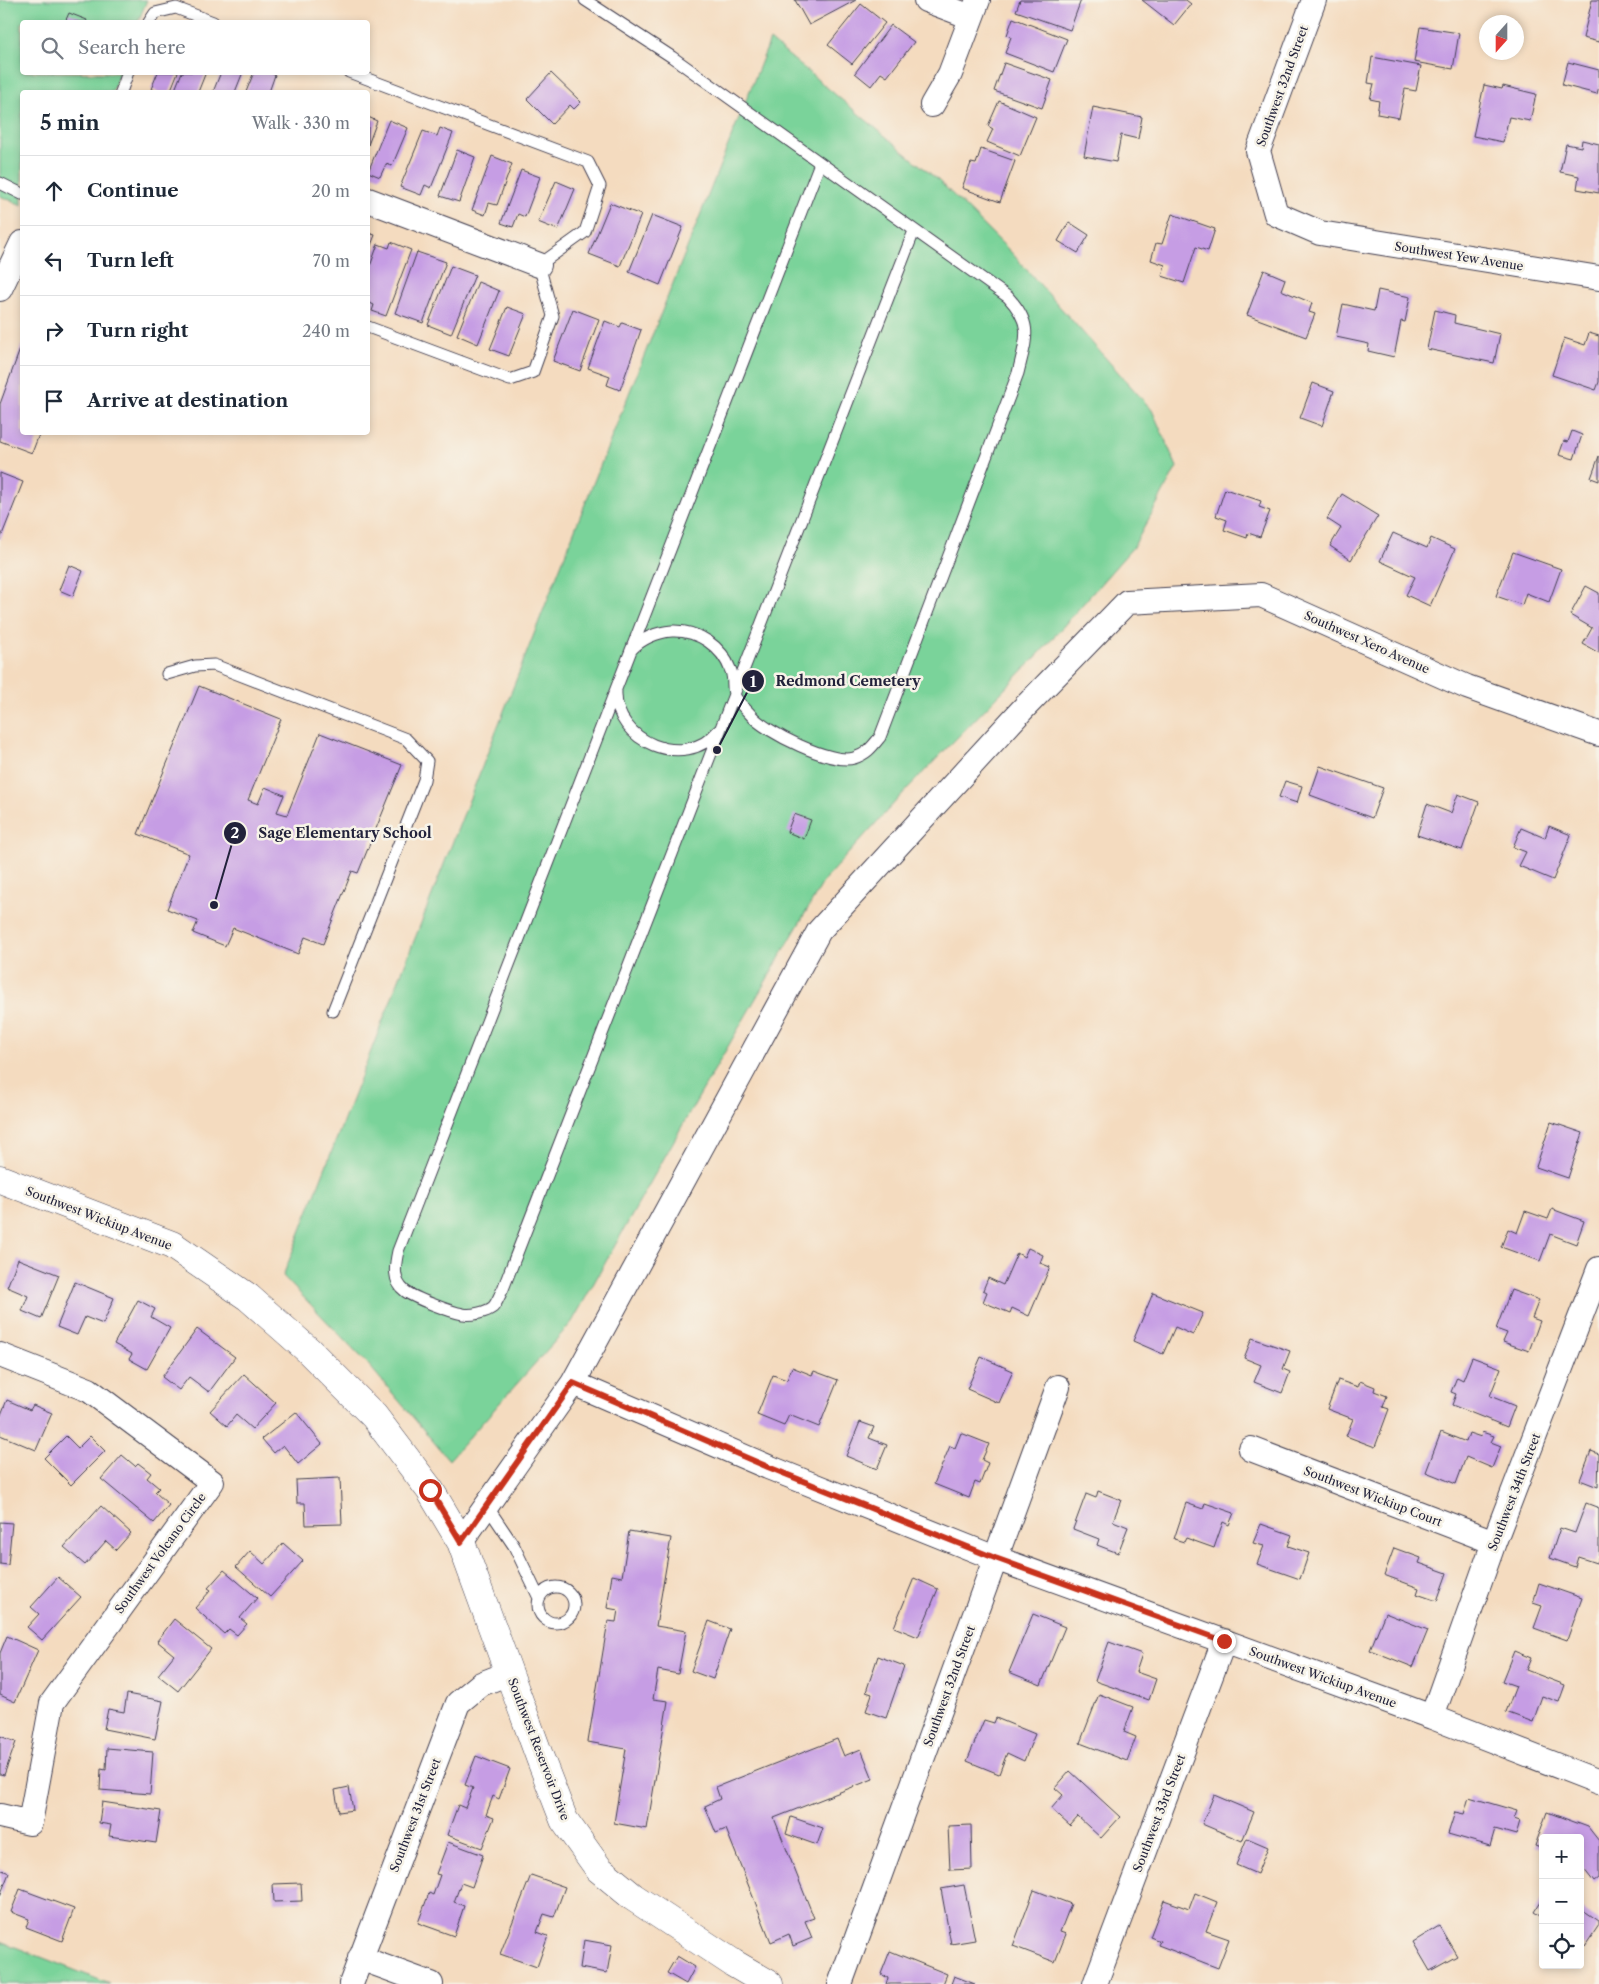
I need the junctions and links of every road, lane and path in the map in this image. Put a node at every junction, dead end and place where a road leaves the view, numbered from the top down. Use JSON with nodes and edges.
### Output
{"nodes":[{"id":1,"x":585,"y":0,"type":"edge"},
{"id":2,"x":926,"y":0,"type":"edge"},
{"id":3,"x":1314,"y":0,"type":"edge"},
{"id":4,"x":974,"y":9,"type":"edge"},
{"id":5,"x":150,"y":20,"type":"edge"},
{"id":6,"x":208,"y":20,"type":"edge"},
{"id":7,"x":127,"y":75,"type":"edge"},
{"id":8,"x":357,"y":75,"type":"edge"},
{"id":9,"x":122,"y":90,"type":"edge"},
{"id":10,"x":932,"y":105,"type":"dead end"},
{"id":11,"x":820,"y":162,"type":"junction"},
{"id":12,"x":0,"y":183,"type":"edge"},
{"id":13,"x":20,"y":193,"type":"edge"},
{"id":14,"x":370,"y":201,"type":"edge"},
{"id":15,"x":914,"y":231,"type":"junction"},
{"id":16,"x":1320,"y":233,"type":"joint"},
{"id":17,"x":20,"y":247,"type":"edge"},
{"id":18,"x":539,"y":265,"type":"junction"},
{"id":19,"x":1599,"y":278,"type":"edge"},
{"id":20,"x":0,"y":289,"type":"edge"},
{"id":21,"x":370,"y":328,"type":"edge"},
{"id":22,"x":630,"y":652,"type":"junction"},
{"id":23,"x":167,"y":674,"type":"dead end"},
{"id":24,"x":616,"y":689,"type":"junction"},
{"id":25,"x":734,"y":694,"type":"junction"},
{"id":26,"x":721,"y":728,"type":"junction"},
{"id":27,"x":1599,"y":734,"type":"edge"},
{"id":28,"x":333,"y":1011,"type":"dead end"},
{"id":29,"x":0,"y":1180,"type":"edge"},
{"id":30,"x":1599,"y":1270,"type":"edge"},
{"id":31,"x":0,"y":1355,"type":"edge"},
{"id":32,"x":573,"y":1383,"type":"junction"},
{"id":33,"x":1058,"y":1387,"type":"dead end"},
{"id":34,"x":1252,"y":1449,"type":"dead end"},
{"id":35,"x":487,"y":1506,"type":"junction"},
{"id":36,"x":461,"y":1542,"type":"junction"},
{"id":37,"x":1494,"y":1542,"type":"junction"},
{"id":38,"x":995,"y":1558,"type":"junction"},
{"id":39,"x":539,"y":1598,"type":"dead end"},
{"id":40,"x":1224,"y":1641,"type":"junction"},
{"id":41,"x":510,"y":1673,"type":"junction"},
{"id":42,"x":1432,"y":1717,"type":"junction"},
{"id":43,"x":1599,"y":1782,"type":"edge"},
{"id":44,"x":0,"y":1816,"type":"edge"},
{"id":45,"x":360,"y":1958,"type":"junction"},
{"id":46,"x":351,"y":1984,"type":"edge"},
{"id":47,"x":431,"y":1984,"type":"edge"},
{"id":48,"x":770,"y":1984,"type":"edge"},
{"id":49,"x":840,"y":1984,"type":"edge"},
{"id":50,"x":1094,"y":1984,"type":"edge"}],
"edges":[{"from":1,"to":11,"type":"lane"},
{"from":2,"to":4,"type":"street"},
{"from":3,"to":16,"type":"street","name":"Southwest 32nd Street"},
{"from":4,"to":10,"type":"street"},
{"from":5,"to":6,"type":"lane"},
{"from":7,"to":9,"type":"lane"},
{"from":8,"to":18,"type":"lane"},
{"from":11,"to":15,"type":"lane"},
{"from":11,"to":22,"type":"lane"},
{"from":12,"to":13,"type":"lane"},
{"from":14,"to":18,"type":"street"},
{"from":15,"to":25,"type":"lane"},
{"from":15,"to":25,"type":"lane"},
{"from":16,"to":19,"type":"street","name":"Southwest Yew Avenue"},
{"from":17,"to":20,"type":"street"},
{"from":18,"to":21,"type":"lane"},
{"from":22,"to":24,"type":"lane"},
{"from":22,"to":25,"type":"lane"},
{"from":23,"to":28,"type":"lane"},
{"from":24,"to":26,"type":"lane"},
{"from":24,"to":26,"type":"lane"},
{"from":25,"to":26,"type":"lane"},
{"from":27,"to":32,"type":"street","name":"Southwest Xero Avenue"},
{"from":29,"to":36,"type":"street","name":"Southwest Wickiup Avenue"},
{"from":30,"to":37,"type":"street","name":"Southwest 34th Street"},
{"from":31,"to":44,"type":"street","name":"Southwest Volcano Circle"},
{"from":32,"to":35,"type":"street"},
{"from":32,"to":38,"type":"street","name":"Southwest Wickiup Avenue"},
{"from":33,"to":38,"type":"street","name":"Southwest 32nd Street"},
{"from":34,"to":37,"type":"street","name":"Southwest Wickiup Court"},
{"from":35,"to":36,"type":"street"},
{"from":35,"to":39,"type":"lane"},
{"from":36,"to":41,"type":"street","name":"Southwest Reservoir Drive"},
{"from":37,"to":42,"type":"street","name":"Southwest 34th Street"},
{"from":38,"to":40,"type":"street","name":"Southwest Wickiup Avenue"},
{"from":38,"to":49,"type":"street","name":"Southwest 32nd Street"},
{"from":40,"to":42,"type":"street","name":"Southwest Wickiup Avenue"},
{"from":40,"to":50,"type":"street","name":"Southwest 33rd Street"},
{"from":41,"to":45,"type":"street","name":"Southwest 31st Street"},
{"from":41,"to":48,"type":"street","name":"Southwest Reservoir Drive"},
{"from":42,"to":43,"type":"street","name":"Southwest Wickiup Avenue"},
{"from":45,"to":46,"type":"street","name":"Southwest 31st Street"},
{"from":45,"to":47,"type":"street"}]}
